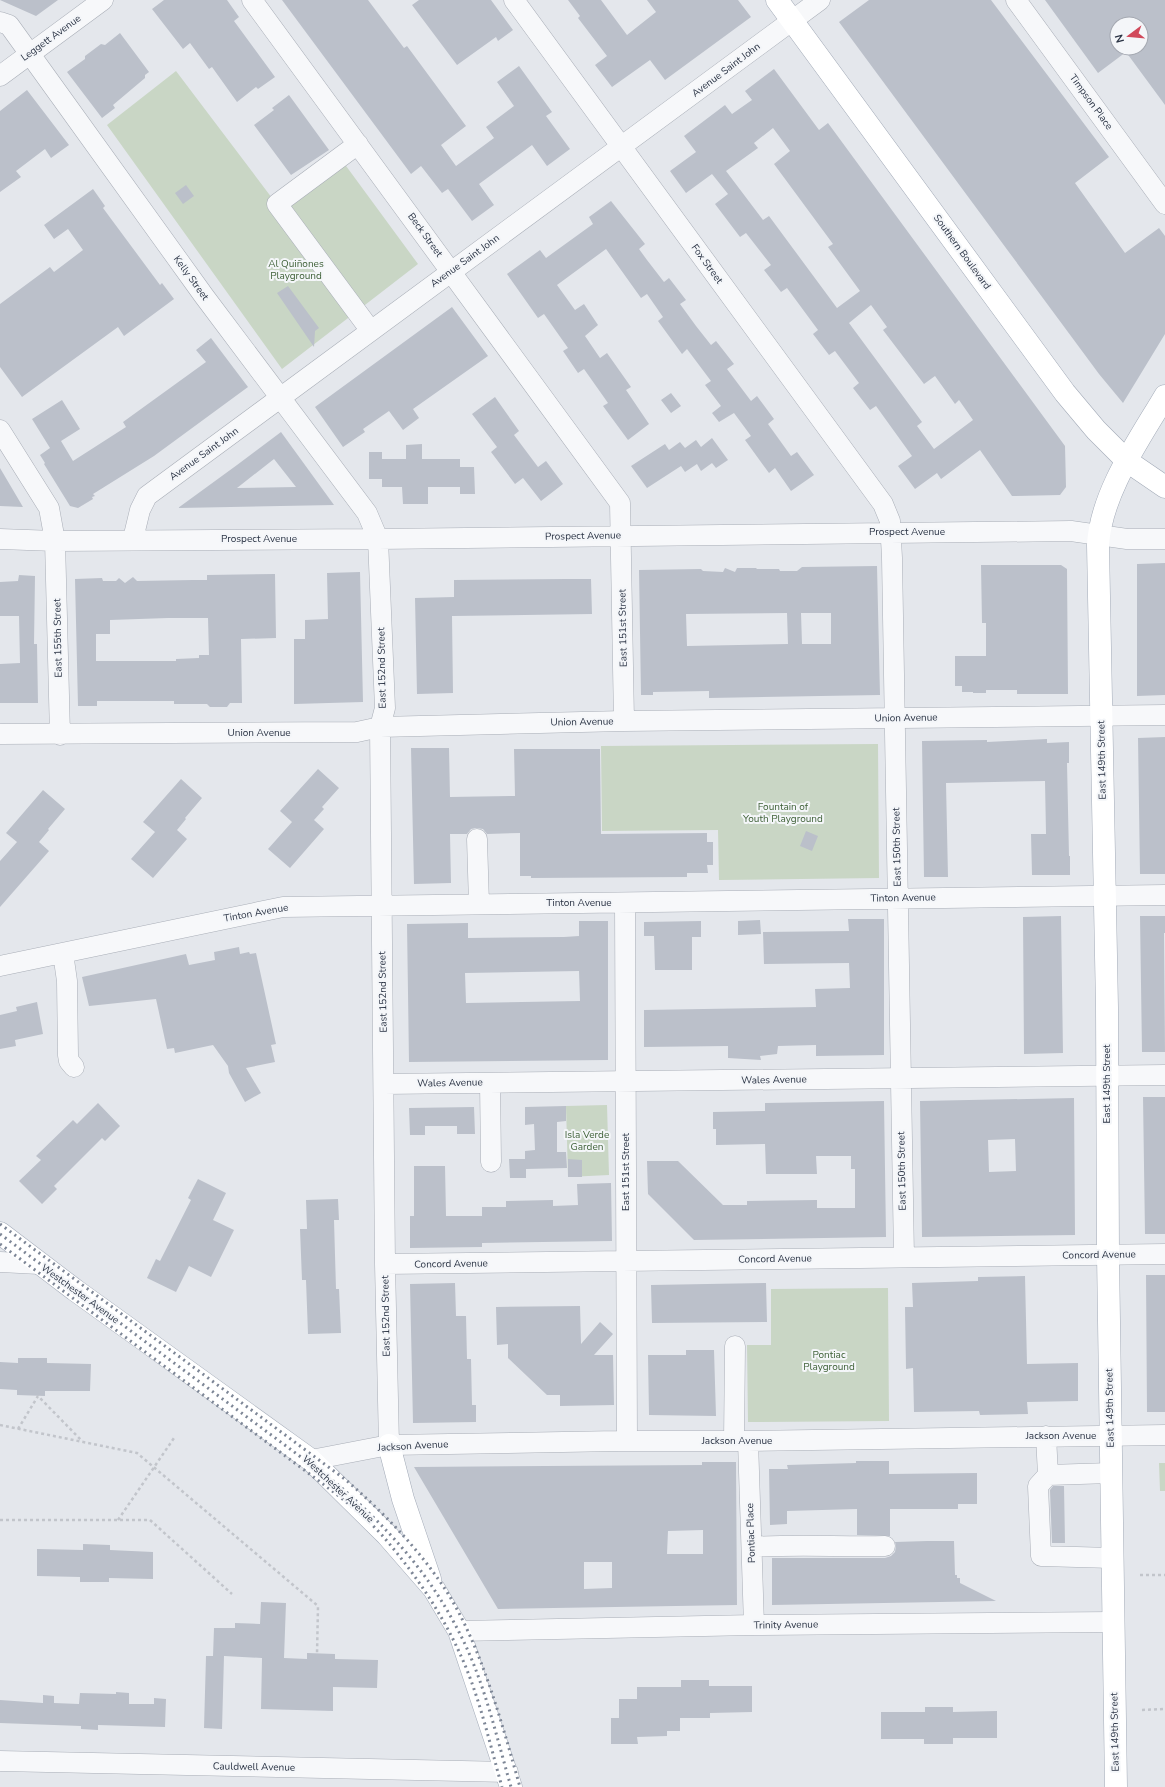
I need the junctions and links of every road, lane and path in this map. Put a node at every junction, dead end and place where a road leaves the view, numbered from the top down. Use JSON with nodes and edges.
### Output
{"nodes":[{"id":1,"x":103,"y":0,"type":"edge"},
{"id":2,"x":252,"y":0,"type":"edge"},
{"id":3,"x":514,"y":0,"type":"edge"},
{"id":4,"x":777,"y":0,"type":"edge"},
{"id":5,"x":820,"y":0,"type":"edge"},
{"id":6,"x":1016,"y":0,"type":"edge"},
{"id":7,"x":792,"y":21,"type":"junction"},
{"id":8,"x":0,"y":22,"type":"edge"},
{"id":9,"x":29,"y":54,"type":"junction"},
{"id":10,"x":0,"y":76,"type":"edge"},
{"id":11,"x":358,"y":144,"type":"junction"},
{"id":12,"x":622,"y":147,"type":"junction"},
{"id":13,"x":1165,"y":204,"type":"edge"},
{"id":14,"x":452,"y":272,"type":"junction"},
{"id":15,"x":371,"y":331,"type":"junction"},
{"id":16,"x":1165,"y":396,"type":"edge"},
{"id":17,"x":281,"y":398,"type":"junction"},
{"id":18,"x":0,"y":430,"type":"edge"},
{"id":19,"x":1127,"y":461,"type":"junction"},
{"id":20,"x":1165,"y":487,"type":"edge"},
{"id":21,"x":891,"y":532,"type":"junction"},
{"id":22,"x":1099,"y":534,"type":"junction"},
{"id":23,"x":622,"y":536,"type":"junction"},
{"id":24,"x":0,"y":539,"type":"edge"},
{"id":25,"x":133,"y":539,"type":"junction"},
{"id":26,"x":378,"y":539,"type":"junction"},
{"id":27,"x":1165,"y":539,"type":"edge"},
{"id":28,"x":55,"y":541,"type":"junction"},
{"id":29,"x":1165,"y":715,"type":"edge"},
{"id":30,"x":1101,"y":716,"type":"junction"},
{"id":31,"x":895,"y":718,"type":"junction"},
{"id":32,"x":624,"y":721,"type":"junction"},
{"id":33,"x":380,"y":727,"type":"junction"},
{"id":34,"x":0,"y":734,"type":"edge"},
{"id":35,"x":60,"y":735,"type":"junction"},
{"id":36,"x":477,"y":839,"type":"dead end"},
{"id":37,"x":1165,"y":895,"type":"edge"},
{"id":38,"x":1104,"y":896,"type":"junction"},
{"id":39,"x":898,"y":898,"type":"junction"},
{"id":40,"x":625,"y":903,"type":"junction"},
{"id":41,"x":479,"y":904,"type":"junction"},
{"id":42,"x":382,"y":905,"type":"junction"},
{"id":43,"x":62,"y":953,"type":"junction"},
{"id":44,"x":0,"y":966,"type":"edge"},
{"id":45,"x":74,"y":1067,"type":"dead end"},
{"id":46,"x":1165,"y":1075,"type":"edge"},
{"id":47,"x":1107,"y":1076,"type":"junction"},
{"id":48,"x":901,"y":1078,"type":"junction"},
{"id":49,"x":626,"y":1082,"type":"junction"},
{"id":50,"x":490,"y":1083,"type":"junction"},
{"id":51,"x":384,"y":1084,"type":"junction"},
{"id":52,"x":491,"y":1162,"type":"dead end"},
{"id":53,"x":0,"y":1234,"type":"edge"},
{"id":54,"x":1165,"y":1254,"type":"edge"},
{"id":55,"x":1108,"y":1255,"type":"junction"},
{"id":56,"x":904,"y":1258,"type":"junction"},
{"id":57,"x":626,"y":1261,"type":"junction"},
{"id":58,"x":0,"y":1262,"type":"edge"},
{"id":59,"x":39,"y":1264,"type":"junction"},
{"id":60,"x":385,"y":1264,"type":"junction"},
{"id":61,"x":735,"y":1346,"type":"dead end"},
{"id":62,"x":0,"y":1425,"type":"edge"},
{"id":63,"x":18,"y":1429,"type":"junction"},
{"id":64,"x":1165,"y":1435,"type":"edge"},
{"id":65,"x":1046,"y":1436,"type":"junction"},
{"id":66,"x":1110,"y":1436,"type":"junction"},
{"id":67,"x":174,"y":1438,"type":"dead end"},
{"id":68,"x":627,"y":1441,"type":"junction"},
{"id":69,"x":741,"y":1441,"type":"junction"},
{"id":70,"x":82,"y":1442,"type":"junction"},
{"id":71,"x":389,"y":1445,"type":"junction"},
{"id":72,"x":310,"y":1460,"type":"junction"},
{"id":73,"x":154,"y":1467,"type":"junction"},
{"id":74,"x":1111,"y":1473,"type":"junction"},
{"id":75,"x":1048,"y":1475,"type":"junction"},
{"id":76,"x":0,"y":1520,"type":"edge"},
{"id":77,"x":117,"y":1520,"type":"junction"},
{"id":78,"x":885,"y":1546,"type":"dead end"},
{"id":79,"x":752,"y":1547,"type":"junction"},
{"id":80,"x":1112,"y":1558,"type":"junction"},
{"id":81,"x":1140,"y":1574,"type":"dead end"},
{"id":82,"x":1165,"y":1574,"type":"edge"},
{"id":83,"x":434,"y":1589,"type":"junction"},
{"id":84,"x":232,"y":1594,"type":"dead end"},
{"id":85,"x":1113,"y":1622,"type":"junction"},
{"id":86,"x":754,"y":1625,"type":"junction"},
{"id":87,"x":459,"y":1631,"type":"junction"},
{"id":88,"x":317,"y":1654,"type":"dead end"},
{"id":89,"x":1165,"y":1709,"type":"edge"},
{"id":90,"x":1142,"y":1710,"type":"dead end"},
{"id":91,"x":0,"y":1761,"type":"edge"},
{"id":92,"x":509,"y":1780,"type":"edge"},
{"id":93,"x":1116,"y":1787,"type":"edge"}],
"edges":[{"from":1,"to":9,"type":"street","name":"Leggett Avenue"},
{"from":2,"to":11,"type":"street","name":"Beck Street"},
{"from":3,"to":12,"type":"street","name":"Fox Street"},
{"from":4,"to":7,"type":"main road","name":"Southern Boulevard"},
{"from":5,"to":7,"type":"street","name":"Avenue Saint John"},
{"from":6,"to":13,"type":"street","name":"Timpson Place"},
{"from":7,"to":12,"type":"street","name":"Avenue Saint John"},
{"from":7,"to":19,"type":"main road","name":"Southern Boulevard"},
{"from":8,"to":9,"type":"street","name":"Kelly Street"},
{"from":9,"to":10,"type":"street","name":"Leggett Avenue"},
{"from":9,"to":17,"type":"street","name":"Kelly Street"},
{"from":11,"to":14,"type":"street","name":"Beck Street"},
{"from":11,"to":15,"type":"street"},
{"from":12,"to":14,"type":"street","name":"Avenue Saint John"},
{"from":12,"to":21,"type":"street","name":"Fox Street"},
{"from":14,"to":15,"type":"street","name":"Avenue Saint John"},
{"from":14,"to":23,"type":"street","name":"Beck Street"},
{"from":15,"to":17,"type":"street","name":"Avenue Saint John"},
{"from":16,"to":19,"type":"main road","name":"East 149th Street"},
{"from":17,"to":25,"type":"street","name":"Avenue Saint John"},
{"from":17,"to":26,"type":"street","name":"Kelly Street"},
{"from":18,"to":28,"type":"street","name":"East 155th Street"},
{"from":19,"to":20,"type":"main road","name":"Southern Boulevard"},
{"from":19,"to":22,"type":"main road","name":"East 149th Street"},
{"from":21,"to":22,"type":"street","name":"Prospect Avenue"},
{"from":21,"to":23,"type":"street","name":"Prospect Avenue"},
{"from":21,"to":31,"type":"street","name":"East 150th Street"},
{"from":22,"to":27,"type":"street","name":"Prospect Avenue"},
{"from":22,"to":30,"type":"main road","name":"East 149th Street"},
{"from":23,"to":26,"type":"street","name":"Prospect Avenue"},
{"from":23,"to":32,"type":"street","name":"East 151st Street"},
{"from":24,"to":28,"type":"street","name":"Prospect Avenue"},
{"from":25,"to":26,"type":"street","name":"Prospect Avenue"},
{"from":25,"to":28,"type":"street","name":"Prospect Avenue"},
{"from":26,"to":33,"type":"street","name":"East 152nd Street"},
{"from":28,"to":35,"type":"street","name":"East 155th Street"},
{"from":29,"to":30,"type":"street","name":"Union Avenue"},
{"from":30,"to":31,"type":"street","name":"Union Avenue"},
{"from":30,"to":38,"type":"main road","name":"East 149th Street"},
{"from":31,"to":32,"type":"street","name":"Union Avenue"},
{"from":31,"to":39,"type":"street","name":"East 150th Street"},
{"from":32,"to":33,"type":"street","name":"Union Avenue"},
{"from":33,"to":35,"type":"street","name":"Union Avenue"},
{"from":33,"to":42,"type":"street","name":"East 152nd Street"},
{"from":34,"to":35,"type":"street","name":"Union Avenue"},
{"from":36,"to":41,"type":"street"},
{"from":37,"to":38,"type":"street","name":"Tinton Avenue"},
{"from":38,"to":39,"type":"street","name":"Tinton Avenue"},
{"from":38,"to":47,"type":"main road","name":"East 149th Street"},
{"from":39,"to":40,"type":"street","name":"Tinton Avenue"},
{"from":39,"to":48,"type":"street","name":"East 150th Street"},
{"from":40,"to":41,"type":"street","name":"Tinton Avenue"},
{"from":40,"to":49,"type":"street","name":"East 151st Street"},
{"from":41,"to":42,"type":"street","name":"Tinton Avenue"},
{"from":42,"to":43,"type":"street","name":"Tinton Avenue"},
{"from":42,"to":51,"type":"street","name":"East 152nd Street"},
{"from":43,"to":44,"type":"street","name":"Tinton Avenue"},
{"from":43,"to":45,"type":"street"},
{"from":46,"to":47,"type":"street","name":"Wales Avenue"},
{"from":47,"to":48,"type":"street","name":"Wales Avenue"},
{"from":47,"to":55,"type":"main road","name":"East 149th Street"},
{"from":48,"to":49,"type":"street","name":"Wales Avenue"},
{"from":48,"to":56,"type":"street","name":"East 150th Street"},
{"from":49,"to":50,"type":"street","name":"Wales Avenue"},
{"from":49,"to":57,"type":"street","name":"East 151st Street"},
{"from":50,"to":51,"type":"street","name":"Wales Avenue"},
{"from":50,"to":52,"type":"street"},
{"from":51,"to":60,"type":"street","name":"East 152nd Street"},
{"from":53,"to":59,"type":"main road","name":"Westchester Avenue"},
{"from":54,"to":55,"type":"street","name":"Concord Avenue"},
{"from":55,"to":56,"type":"street","name":"Concord Avenue"},
{"from":55,"to":66,"type":"main road","name":"East 149th Street"},
{"from":56,"to":57,"type":"street","name":"Concord Avenue"},
{"from":57,"to":60,"type":"street","name":"Concord Avenue"},
{"from":57,"to":68,"type":"street","name":"East 151st Street"},
{"from":58,"to":59,"type":"street"},
{"from":59,"to":72,"type":"main road","name":"Westchester Avenue"},
{"from":60,"to":71,"type":"street","name":"East 152nd Street"},
{"from":61,"to":69,"type":"street","name":"Pontiac Place"},
{"from":62,"to":63,"type":"path"},
{"from":63,"to":70,"type":"path"},
{"from":63,"to":70,"type":"path"},
{"from":64,"to":66,"type":"street","name":"Jackson Avenue"},
{"from":65,"to":66,"type":"street","name":"Jackson Avenue"},
{"from":65,"to":69,"type":"street","name":"Jackson Avenue"},
{"from":65,"to":75,"type":"street"},
{"from":66,"to":74,"type":"main road","name":"East 149th Street"},
{"from":67,"to":73,"type":"path"},
{"from":68,"to":69,"type":"street","name":"Jackson Avenue"},
{"from":68,"to":71,"type":"street","name":"Jackson Avenue"},
{"from":69,"to":79,"type":"street","name":"Pontiac Place"},
{"from":70,"to":73,"type":"path"},
{"from":71,"to":72,"type":"street","name":"Jackson Avenue"},
{"from":71,"to":83,"type":"main road"},
{"from":72,"to":83,"type":"main road","name":"Westchester Avenue"},
{"from":73,"to":77,"type":"path"},
{"from":73,"to":88,"type":"path"},
{"from":74,"to":75,"type":"street"},
{"from":74,"to":80,"type":"main road","name":"East 149th Street"},
{"from":75,"to":80,"type":"street"},
{"from":76,"to":77,"type":"path"},
{"from":77,"to":84,"type":"path"},
{"from":78,"to":79,"type":"street"},
{"from":79,"to":86,"type":"street","name":"Pontiac Place"},
{"from":80,"to":85,"type":"main road","name":"East 149th Street"},
{"from":81,"to":82,"type":"path"},
{"from":83,"to":87,"type":"main road","name":"Westchester Avenue"},
{"from":85,"to":86,"type":"street","name":"Trinity Avenue"},
{"from":85,"to":93,"type":"main road","name":"East 149th Street"},
{"from":86,"to":87,"type":"street","name":"Trinity Avenue"},
{"from":87,"to":92,"type":"main road","name":"Westchester Avenue"},
{"from":89,"to":90,"type":"path"},
{"from":91,"to":92,"type":"street","name":"Cauldwell Avenue"}]}
